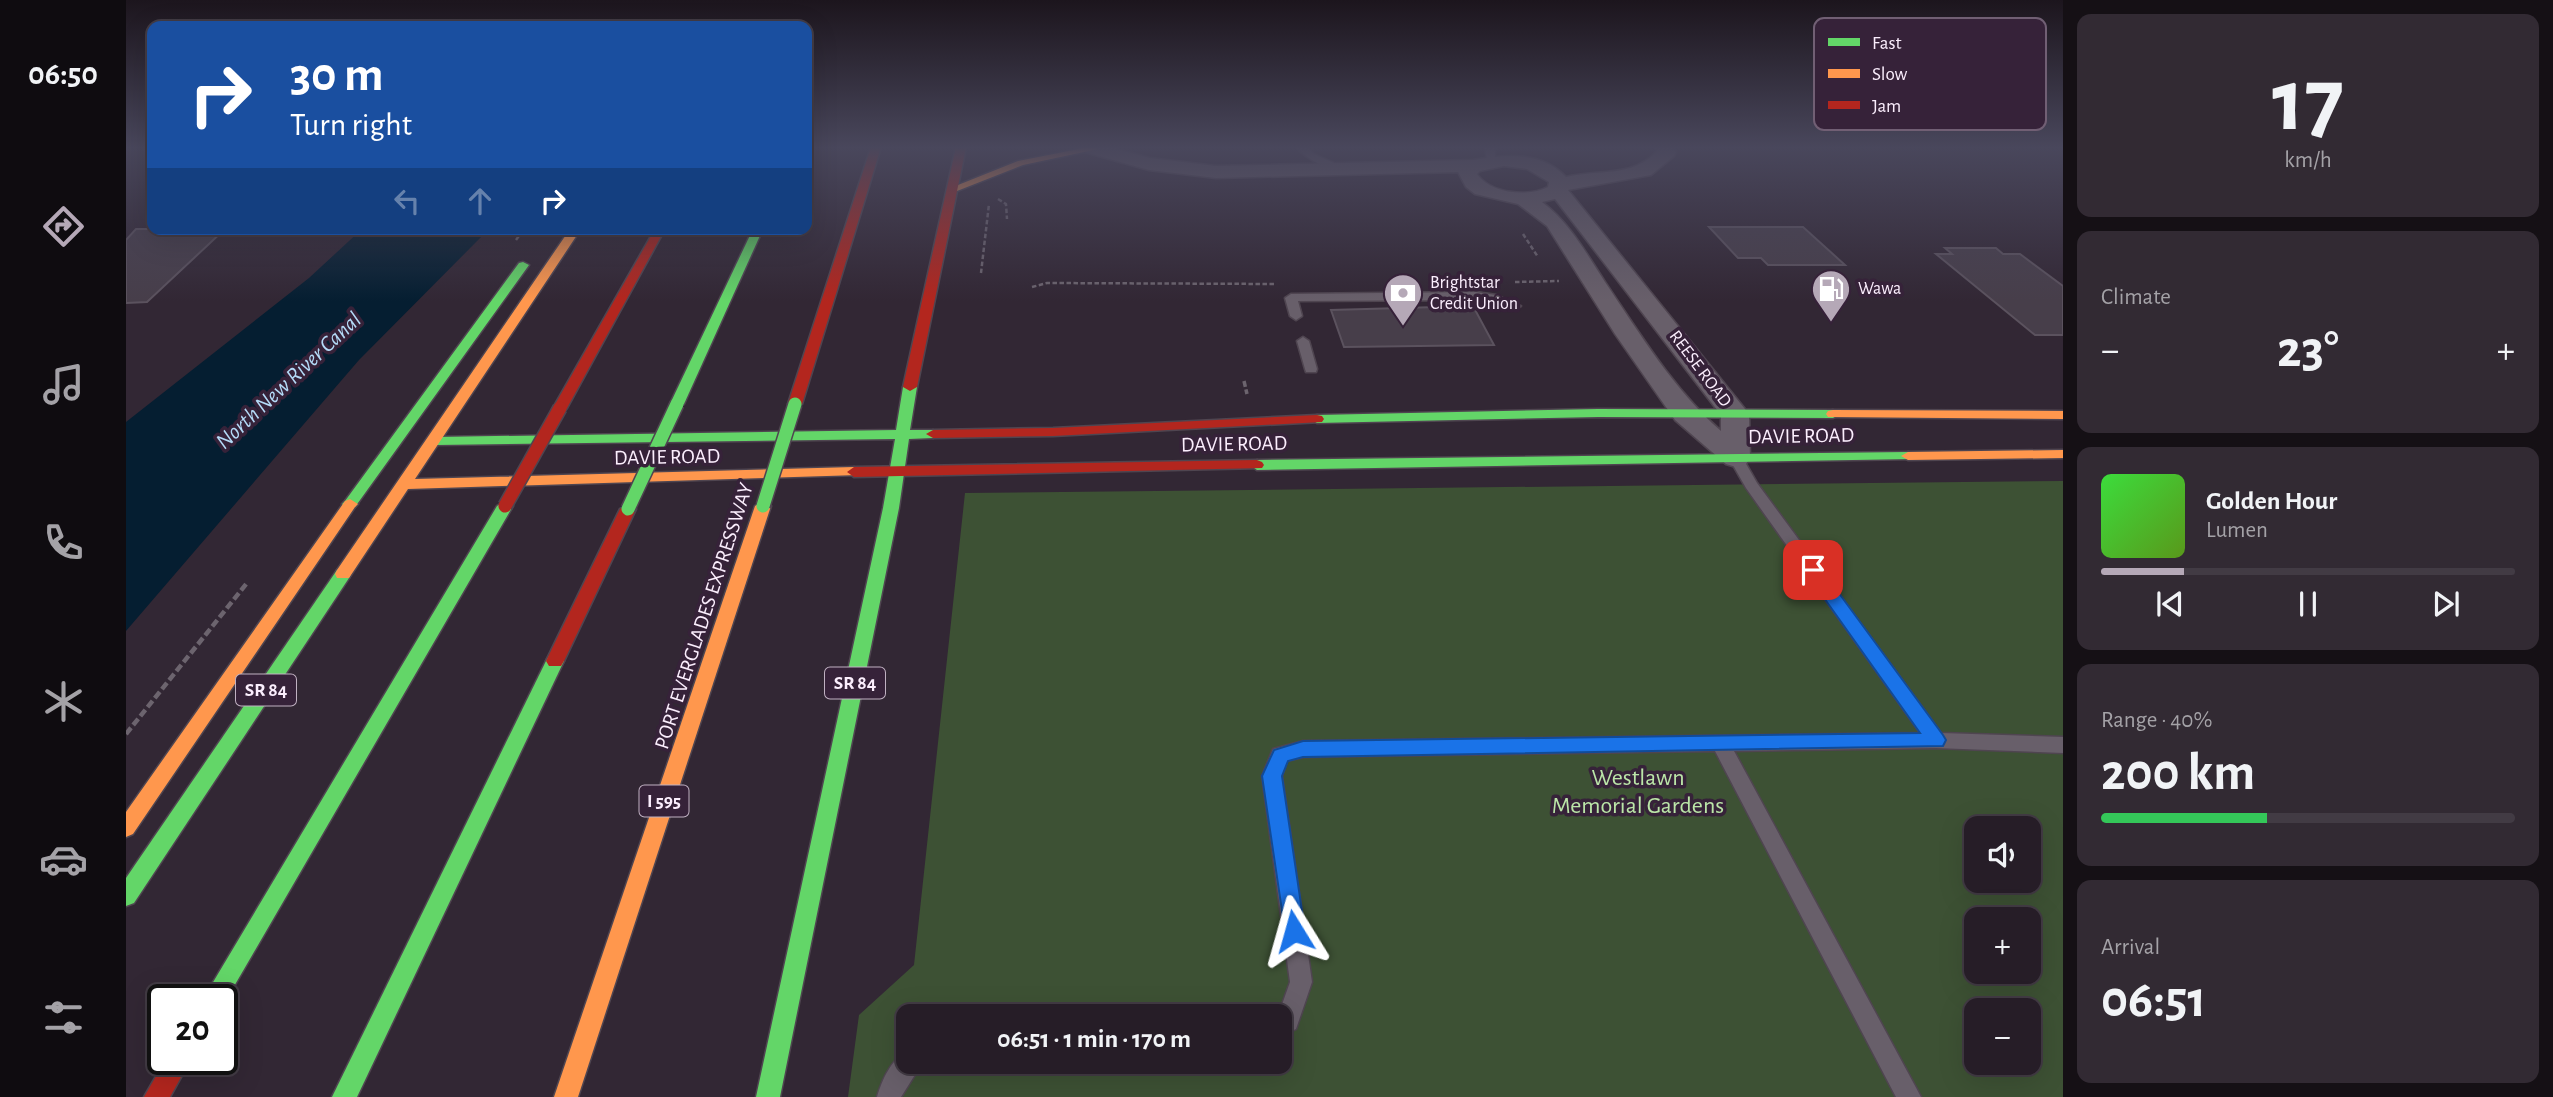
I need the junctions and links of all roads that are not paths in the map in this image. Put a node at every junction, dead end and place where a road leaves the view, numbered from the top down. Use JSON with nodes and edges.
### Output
{"nodes":[{"id":1,"x":860,"y":198,"type":"edge"},
{"id":2,"x":951,"y":198,"type":"edge"},
{"id":3,"x":1519,"y":198,"type":"edge"},
{"id":4,"x":1532,"y":198,"type":"edge"},
{"id":5,"x":1567,"y":198,"type":"edge"},
{"id":6,"x":1524,"y":199,"type":"junction"},
{"id":7,"x":572,"y":235,"type":"edge"},
{"id":8,"x":657,"y":235,"type":"edge"},
{"id":9,"x":750,"y":235,"type":"edge"},
{"id":10,"x":755,"y":235,"type":"edge"},
{"id":11,"x":533,"y":251,"type":"dead end"},
{"id":12,"x":735,"y":273,"type":"junction"},
{"id":13,"x":1515,"y":306,"type":"dead end"},
{"id":14,"x":1296,"y":316,"type":"dead end"},
{"id":15,"x":1303,"y":341,"type":"dead end"},
{"id":16,"x":1311,"y":369,"type":"dead end"},
{"id":17,"x":1685,"y":414,"type":"junction"},
{"id":18,"x":1735,"y":414,"type":"junction"},
{"id":19,"x":2063,"y":415,"type":"edge"},
{"id":20,"x":902,"y":434,"type":"junction"},
{"id":21,"x":436,"y":440,"type":"junction"},
{"id":22,"x":2063,"y":454,"type":"edge"},
{"id":23,"x":1736,"y":458,"type":"junction"},
{"id":24,"x":894,"y":472,"type":"junction"},
{"id":25,"x":406,"y":484,"type":"junction"},
{"id":26,"x":1936,"y":740,"type":"junction"},
{"id":27,"x":1720,"y":743,"type":"junction"},
{"id":28,"x":2063,"y":745,"type":"edge"},
{"id":29,"x":126,"y":828,"type":"edge"},
{"id":30,"x":126,"y":896,"type":"edge"},
{"id":31,"x":223,"y":984,"type":"edge"},
{"id":32,"x":1292,"y":1009,"type":"edge"},
{"id":33,"x":901,"y":1074,"type":"edge"},
{"id":34,"x":169,"y":1075,"type":"edge"},
{"id":35,"x":156,"y":1097,"type":"edge"},
{"id":36,"x":344,"y":1097,"type":"edge"},
{"id":37,"x":566,"y":1097,"type":"edge"},
{"id":38,"x":768,"y":1097,"type":"edge"},
{"id":39,"x":889,"y":1097,"type":"edge"},
{"id":40,"x":1909,"y":1097,"type":"edge"}],
"edges":[{"from":1,"to":37,"type":"main road","name":"PORT EVERGLADES EXPRESSWAY","number":"I 595","bridge":true},
{"from":2,"to":20,"type":"main road","number":"SR 84"},
{"from":3,"to":6,"type":"street"},
{"from":4,"to":6,"type":"street"},
{"from":5,"to":18,"type":"street","name":"REESE ROAD"},
{"from":6,"to":17,"type":"street","name":"REESE ROAD"},
{"from":7,"to":21,"type":"main road","number":"SR 84"},
{"from":8,"to":31,"type":"main road","bridge":true},
{"from":9,"to":12,"type":"main road"},
{"from":10,"to":12,"type":"main road"},
{"from":11,"to":29,"type":"main road"},
{"from":12,"to":36,"type":"main road","bridge":true},
{"from":13,"to":14,"type":"lane"},
{"from":15,"to":16,"type":"lane"},
{"from":17,"to":18,"type":"main road","name":"DAVIE ROAD"},
{"from":17,"to":20,"type":"main road","name":"DAVIE ROAD"},
{"from":17,"to":23,"type":"street","name":"REESE ROAD"},
{"from":18,"to":19,"type":"main road","name":"DAVIE ROAD"},
{"from":18,"to":23,"type":"street","name":"REESE ROAD"},
{"from":20,"to":21,"type":"main road","name":"DAVIE ROAD"},
{"from":20,"to":24,"type":"main road","number":"SR 84"},
{"from":21,"to":25,"type":"main road","number":"SR 84"},
{"from":22,"to":23,"type":"main road","name":"DAVIE ROAD"},
{"from":23,"to":24,"type":"main road","name":"DAVIE ROAD"},
{"from":23,"to":26,"type":"lane"},
{"from":24,"to":25,"type":"main road","name":"DAVIE ROAD"},
{"from":24,"to":38,"type":"main road","number":"SR 84"},
{"from":25,"to":30,"type":"main road","number":"SR 84"},
{"from":26,"to":27,"type":"lane"},
{"from":26,"to":28,"type":"lane"},
{"from":27,"to":32,"type":"lane"},
{"from":27,"to":40,"type":"lane"},
{"from":33,"to":39,"type":"lane"},
{"from":34,"to":35,"type":"main road"}]}
